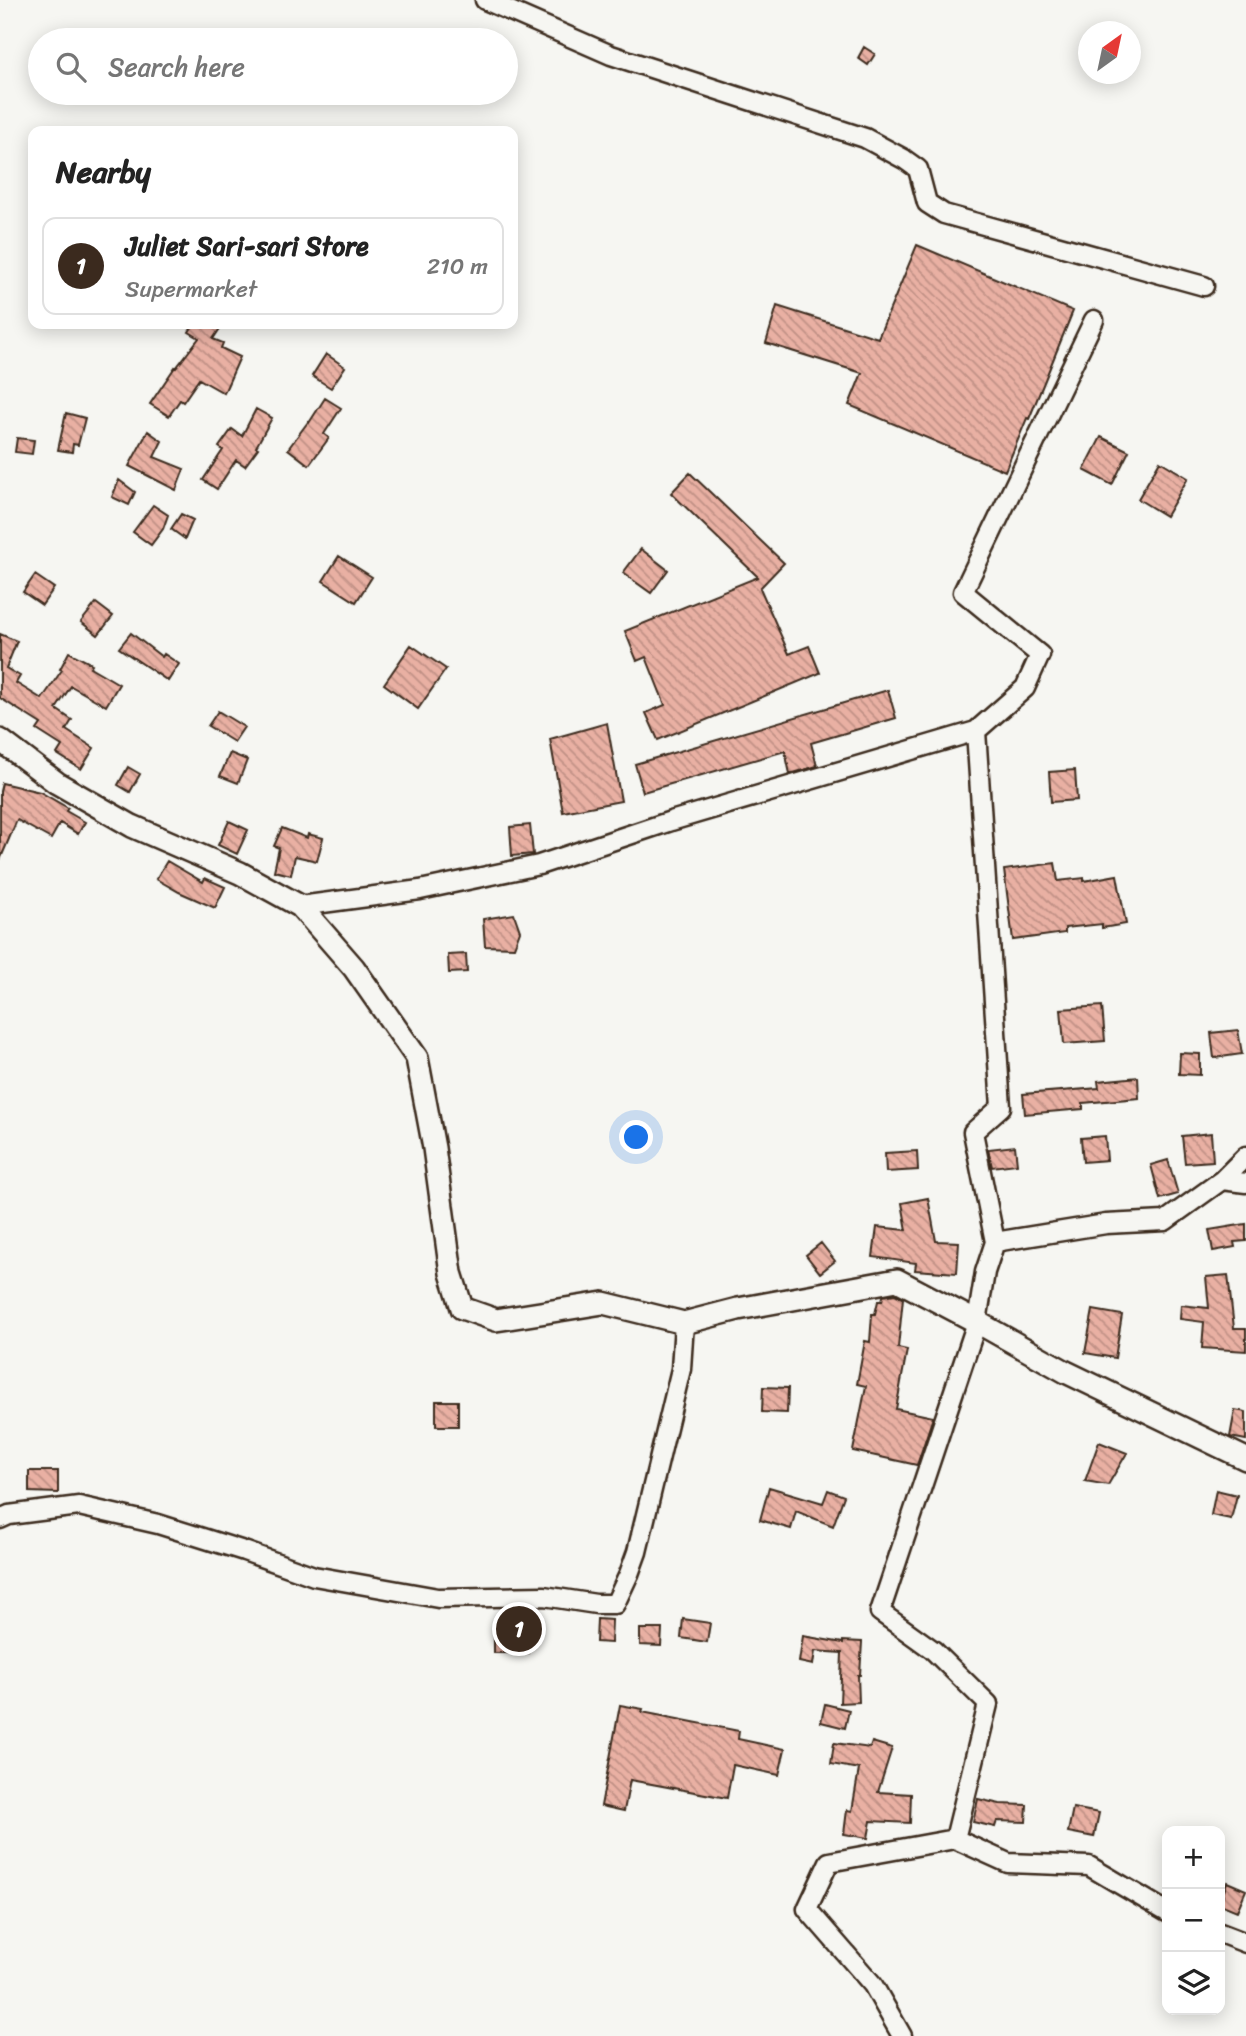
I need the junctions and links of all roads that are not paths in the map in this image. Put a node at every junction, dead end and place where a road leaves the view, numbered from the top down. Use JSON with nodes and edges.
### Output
{"nodes":[{"id":1,"x":485,"y":0,"type":"edge"},
{"id":2,"x":1204,"y":286,"type":"dead end"},
{"id":3,"x":1094,"y":320,"type":"dead end"},
{"id":4,"x":976,"y":731,"type":"junction"},
{"id":5,"x":0,"y":740,"type":"edge"},
{"id":6,"x":300,"y":906,"type":"junction"},
{"id":7,"x":1246,"y":1156,"type":"edge"},
{"id":8,"x":1222,"y":1180,"type":"junction"},
{"id":9,"x":1246,"y":1183,"type":"edge"},
{"id":10,"x":995,"y":1242,"type":"junction"},
{"id":11,"x":977,"y":1321,"type":"junction"},
{"id":12,"x":684,"y":1322,"type":"junction"},
{"id":13,"x":1246,"y":1460,"type":"edge"},
{"id":14,"x":0,"y":1519,"type":"edge"},
{"id":15,"x":955,"y":1839,"type":"junction"},
{"id":16,"x":1162,"y":1909,"type":"edge"},
{"id":17,"x":1225,"y":1935,"type":"edge"},
{"id":18,"x":1246,"y":1943,"type":"edge"},
{"id":19,"x":902,"y":2036,"type":"edge"}],
"edges":[{"from":1,"to":2,"type":"street"},
{"from":3,"to":4,"type":"street"},
{"from":4,"to":6,"type":"street"},
{"from":4,"to":10,"type":"street"},
{"from":5,"to":6,"type":"street"},
{"from":6,"to":12,"type":"street"},
{"from":7,"to":8,"type":"street"},
{"from":8,"to":9,"type":"street"},
{"from":8,"to":10,"type":"street"},
{"from":10,"to":11,"type":"street"},
{"from":11,"to":12,"type":"street"},
{"from":11,"to":13,"type":"street"},
{"from":11,"to":15,"type":"street"},
{"from":12,"to":14,"type":"street"},
{"from":15,"to":16,"type":"street"},
{"from":15,"to":19,"type":"street"},
{"from":17,"to":18,"type":"street"}]}
